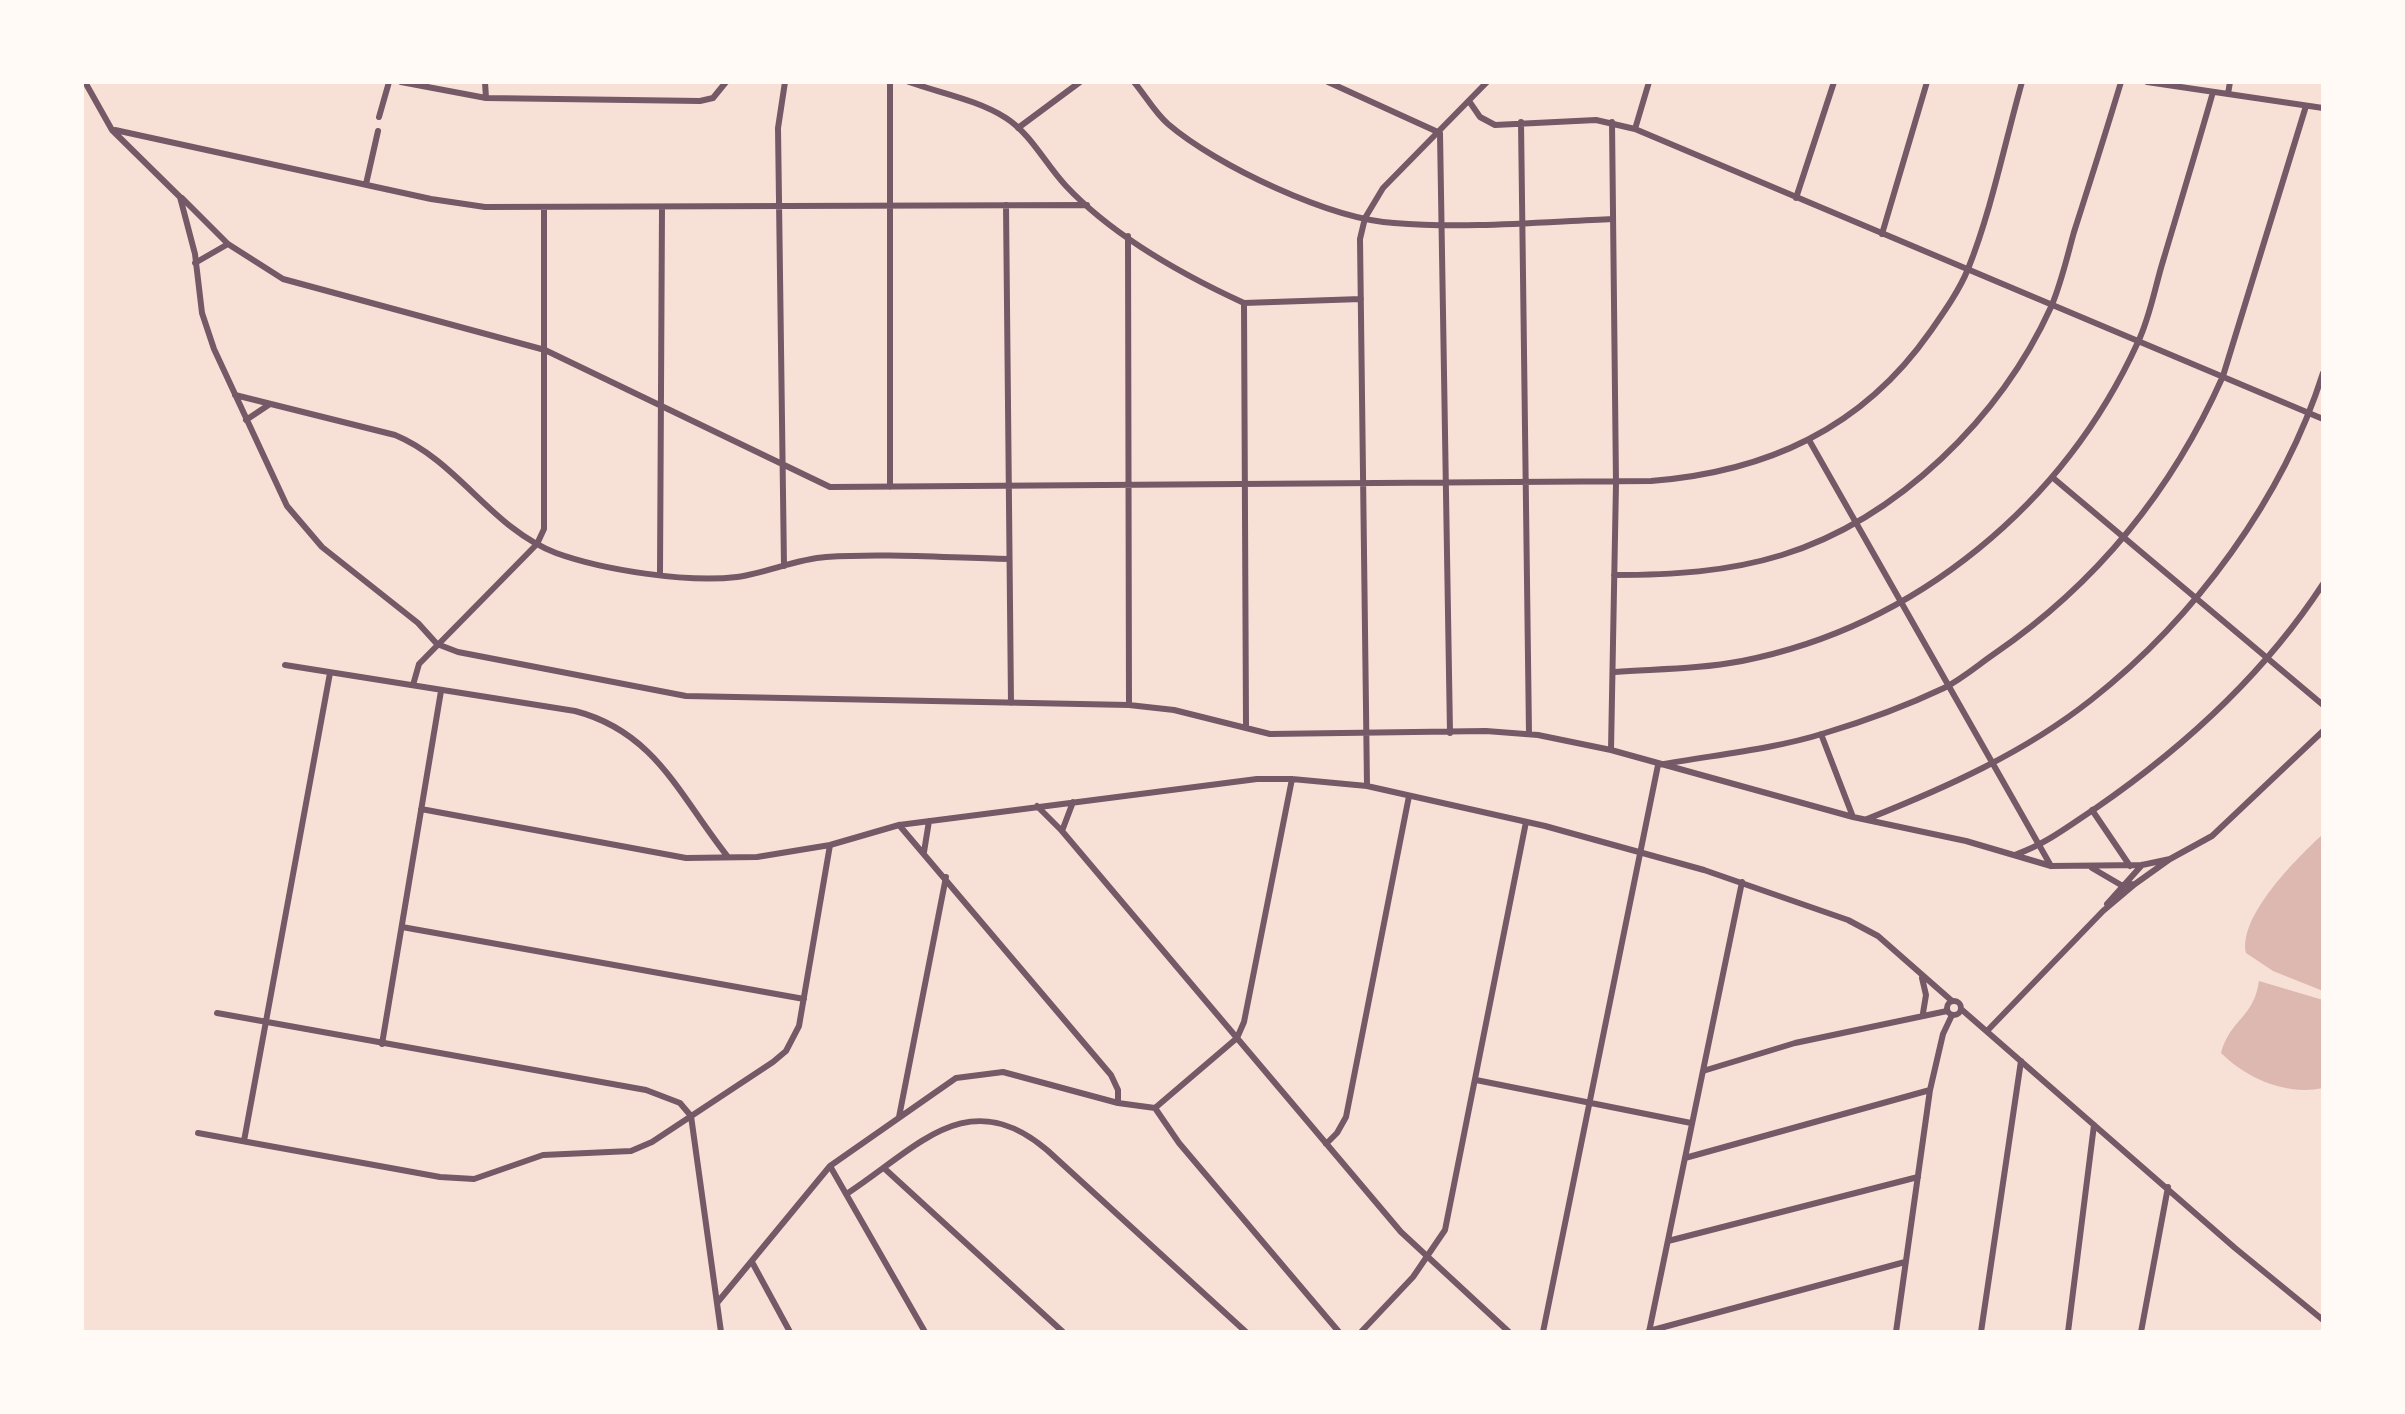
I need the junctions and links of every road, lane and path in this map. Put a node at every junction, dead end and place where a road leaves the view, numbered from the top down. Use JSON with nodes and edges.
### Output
{"nodes":[{"id":1,"x":85,"y":82,"type":"edge"},
{"id":2,"x":389,"y":82,"type":"edge"},
{"id":3,"x":401,"y":82,"type":"edge"},
{"id":4,"x":485,"y":82,"type":"edge"},
{"id":5,"x":726,"y":82,"type":"edge"},
{"id":6,"x":785,"y":82,"type":"edge"},
{"id":7,"x":890,"y":82,"type":"edge"},
{"id":8,"x":909,"y":82,"type":"edge"},
{"id":9,"x":1080,"y":82,"type":"edge"},
{"id":10,"x":1134,"y":82,"type":"edge"},
{"id":11,"x":1328,"y":82,"type":"edge"},
{"id":12,"x":1487,"y":82,"type":"edge"},
{"id":13,"x":1649,"y":82,"type":"edge"},
{"id":14,"x":1834,"y":82,"type":"edge"},
{"id":15,"x":1927,"y":82,"type":"edge"},
{"id":16,"x":2022,"y":82,"type":"edge"},
{"id":17,"x":2121,"y":82,"type":"edge"},
{"id":18,"x":2147,"y":82,"type":"edge"},
{"id":19,"x":2230,"y":82,"type":"edge"},
{"id":20,"x":2213,"y":92,"type":"junction"},
{"id":21,"x":2228,"y":94,"type":"junction"},
{"id":22,"x":486,"y":98,"type":"junction"},
{"id":23,"x":1469,"y":101,"type":"junction"},
{"id":24,"x":2306,"y":106,"type":"junction"},
{"id":25,"x":2323,"y":108,"type":"edge"},
{"id":26,"x":379,"y":117,"type":"dead end"},
{"id":27,"x":1521,"y":122,"type":"junction"},
{"id":28,"x":1612,"y":122,"type":"junction"},
{"id":29,"x":1018,"y":128,"type":"junction"},
{"id":30,"x":1635,"y":129,"type":"junction"},
{"id":31,"x":112,"y":130,"type":"junction"},
{"id":32,"x":378,"y":131,"type":"dead end"},
{"id":33,"x":1440,"y":133,"type":"junction"},
{"id":34,"x":366,"y":184,"type":"junction"},
{"id":35,"x":180,"y":197,"type":"junction"},
{"id":36,"x":1796,"y":198,"type":"junction"},
{"id":37,"x":1006,"y":205,"type":"junction"},
{"id":38,"x":1087,"y":205,"type":"junction"},
{"id":39,"x":778,"y":206,"type":"junction"},
{"id":40,"x":890,"y":206,"type":"junction"},
{"id":41,"x":544,"y":208,"type":"junction"},
{"id":42,"x":662,"y":208,"type":"junction"},
{"id":43,"x":1365,"y":218,"type":"junction"},
{"id":44,"x":1613,"y":219,"type":"junction"},
{"id":45,"x":1522,"y":223,"type":"junction"},
{"id":46,"x":1443,"y":224,"type":"junction"},
{"id":47,"x":1882,"y":234,"type":"junction"},
{"id":48,"x":1128,"y":236,"type":"junction"},
{"id":49,"x":228,"y":244,"type":"junction"},
{"id":50,"x":195,"y":263,"type":"junction"},
{"id":51,"x":1968,"y":270,"type":"junction"},
{"id":52,"x":1361,"y":299,"type":"junction"},
{"id":53,"x":1244,"y":303,"type":"junction"},
{"id":54,"x":2052,"y":304,"type":"junction"},
{"id":55,"x":2139,"y":340,"type":"junction"},
{"id":56,"x":545,"y":350,"type":"junction"},
{"id":57,"x":2323,"y":373,"type":"edge"},
{"id":58,"x":2223,"y":376,"type":"junction"},
{"id":59,"x":235,"y":395,"type":"junction"},
{"id":60,"x":270,"y":404,"type":"junction"},
{"id":61,"x":663,"y":406,"type":"junction"},
{"id":62,"x":2310,"y":414,"type":"junction"},
{"id":63,"x":2323,"y":419,"type":"edge"},
{"id":64,"x":246,"y":420,"type":"junction"},
{"id":65,"x":1809,"y":440,"type":"junction"},
{"id":66,"x":781,"y":465,"type":"junction"},
{"id":67,"x":2052,"y":477,"type":"junction"},
{"id":68,"x":1524,"y":481,"type":"junction"},
{"id":69,"x":1365,"y":483,"type":"junction"},
{"id":70,"x":1447,"y":483,"type":"junction"},
{"id":71,"x":1616,"y":483,"type":"junction"},
{"id":72,"x":1126,"y":486,"type":"junction"},
{"id":73,"x":1243,"y":486,"type":"junction"},
{"id":74,"x":890,"y":487,"type":"junction"},
{"id":75,"x":1010,"y":487,"type":"junction"},
{"id":76,"x":1856,"y":520,"type":"junction"},
{"id":77,"x":2126,"y":537,"type":"junction"},
{"id":78,"x":537,"y":544,"type":"junction"},
{"id":79,"x":1009,"y":559,"type":"junction"},
{"id":80,"x":784,"y":566,"type":"junction"},
{"id":81,"x":660,"y":575,"type":"junction"},
{"id":82,"x":1614,"y":575,"type":"junction"},
{"id":83,"x":2323,"y":584,"type":"edge"},
{"id":84,"x":2195,"y":597,"type":"junction"},
{"id":85,"x":1901,"y":602,"type":"junction"},
{"id":86,"x":437,"y":644,"type":"junction"},
{"id":87,"x":2267,"y":658,"type":"junction"},
{"id":88,"x":285,"y":665,"type":"dead end"},
{"id":89,"x":1615,"y":672,"type":"junction"},
{"id":90,"x":330,"y":673,"type":"junction"},
{"id":91,"x":413,"y":685,"type":"junction"},
{"id":92,"x":1947,"y":687,"type":"junction"},
{"id":93,"x":441,"y":691,"type":"junction"},
{"id":94,"x":1011,"y":703,"type":"junction"},
{"id":95,"x":1129,"y":705,"type":"junction"},
{"id":96,"x":2323,"y":705,"type":"edge"},
{"id":97,"x":1246,"y":725,"type":"junction"},
{"id":98,"x":1368,"y":730,"type":"junction"},
{"id":99,"x":2323,"y":731,"type":"edge"},
{"id":100,"x":1450,"y":733,"type":"junction"},
{"id":101,"x":1529,"y":734,"type":"junction"},
{"id":102,"x":1821,"y":734,"type":"junction"},
{"id":103,"x":1611,"y":750,"type":"junction"},
{"id":104,"x":1993,"y":763,"type":"junction"},
{"id":105,"x":1658,"y":765,"type":"junction"},
{"id":106,"x":1292,"y":779,"type":"junction"},
{"id":107,"x":1367,"y":786,"type":"junction"},
{"id":108,"x":1409,"y":796,"type":"junction"},
{"id":109,"x":1073,"y":802,"type":"junction"},
{"id":110,"x":1037,"y":806,"type":"junction"},
{"id":111,"x":421,"y":809,"type":"junction"},
{"id":112,"x":2092,"y":810,"type":"junction"},
{"id":113,"x":1853,"y":817,"type":"junction"},
{"id":114,"x":1867,"y":819,"type":"junction"},
{"id":115,"x":929,"y":821,"type":"junction"},
{"id":116,"x":1526,"y":822,"type":"junction"},
{"id":117,"x":899,"y":825,"type":"junction"},
{"id":118,"x":1062,"y":831,"type":"junction"},
{"id":119,"x":830,"y":845,"type":"junction"},
{"id":120,"x":2041,"y":846,"type":"junction"},
{"id":121,"x":1641,"y":851,"type":"junction"},
{"id":122,"x":924,"y":852,"type":"junction"},
{"id":123,"x":2017,"y":854,"type":"junction"},
{"id":124,"x":728,"y":857,"type":"junction"},
{"id":125,"x":2170,"y":859,"type":"junction"},
{"id":126,"x":2142,"y":865,"type":"junction"},
{"id":127,"x":2051,"y":866,"type":"junction"},
{"id":128,"x":2130,"y":866,"type":"junction"},
{"id":129,"x":2092,"y":868,"type":"junction"},
{"id":130,"x":946,"y":877,"type":"junction"},
{"id":131,"x":1742,"y":882,"type":"junction"},
{"id":132,"x":2135,"y":884,"type":"junction"},
{"id":133,"x":2121,"y":885,"type":"junction"},
{"id":134,"x":2103,"y":911,"type":"junction"},
{"id":135,"x":402,"y":927,"type":"junction"},
{"id":136,"x":1920,"y":974,"type":"junction"},
{"id":137,"x":804,"y":999,"type":"junction"},
{"id":138,"x":1952,"y":1001,"type":"junction"},
{"id":139,"x":1961,"y":1009,"type":"junction"},
{"id":140,"x":217,"y":1013,"type":"dead end"},
{"id":141,"x":1923,"y":1013,"type":"junction"},
{"id":142,"x":1950,"y":1013,"type":"junction"},
{"id":143,"x":266,"y":1022,"type":"junction"},
{"id":144,"x":1988,"y":1030,"type":"junction"},
{"id":145,"x":1237,"y":1038,"type":"junction"},
{"id":146,"x":382,"y":1044,"type":"junction"},
{"id":147,"x":2021,"y":1061,"type":"junction"},
{"id":148,"x":1703,"y":1071,"type":"junction"},
{"id":149,"x":1476,"y":1080,"type":"junction"},
{"id":150,"x":1930,"y":1090,"type":"junction"},
{"id":151,"x":1118,"y":1103,"type":"junction"},
{"id":152,"x":1589,"y":1103,"type":"junction"},
{"id":153,"x":1155,"y":1108,"type":"junction"},
{"id":154,"x":691,"y":1116,"type":"junction"},
{"id":155,"x":899,"y":1117,"type":"junction"},
{"id":156,"x":1691,"y":1123,"type":"junction"},
{"id":157,"x":2094,"y":1125,"type":"junction"},
{"id":158,"x":198,"y":1133,"type":"dead end"},
{"id":159,"x":244,"y":1141,"type":"junction"},
{"id":160,"x":1326,"y":1144,"type":"junction"},
{"id":161,"x":1685,"y":1158,"type":"junction"},
{"id":162,"x":830,"y":1166,"type":"junction"},
{"id":163,"x":885,"y":1169,"type":"junction"},
{"id":164,"x":1918,"y":1177,"type":"junction"},
{"id":165,"x":2168,"y":1187,"type":"junction"},
{"id":166,"x":848,"y":1193,"type":"junction"},
{"id":167,"x":1668,"y":1241,"type":"junction"},
{"id":168,"x":1428,"y":1258,"type":"junction"},
{"id":169,"x":752,"y":1262,"type":"junction"},
{"id":170,"x":1905,"y":1262,"type":"junction"},
{"id":171,"x":717,"y":1303,"type":"junction"},
{"id":172,"x":2323,"y":1320,"type":"edge"},
{"id":173,"x":721,"y":1332,"type":"edge"},
{"id":174,"x":790,"y":1332,"type":"edge"},
{"id":175,"x":925,"y":1332,"type":"edge"},
{"id":176,"x":1063,"y":1332,"type":"edge"},
{"id":177,"x":1246,"y":1332,"type":"edge"},
{"id":178,"x":1339,"y":1332,"type":"edge"},
{"id":179,"x":1361,"y":1332,"type":"edge"},
{"id":180,"x":1509,"y":1332,"type":"edge"},
{"id":181,"x":1543,"y":1332,"type":"edge"},
{"id":182,"x":1649,"y":1332,"type":"edge"},
{"id":183,"x":1896,"y":1332,"type":"edge"},
{"id":184,"x":1981,"y":1332,"type":"edge"},
{"id":185,"x":2068,"y":1332,"type":"edge"},
{"id":186,"x":2141,"y":1332,"type":"edge"}],
"edges":[{"from":1,"to":31,"type":"street"},
{"from":2,"to":26,"type":"street"},
{"from":3,"to":22,"type":"street"},
{"from":4,"to":22,"type":"street"},
{"from":5,"to":22,"type":"street"},
{"from":6,"to":39,"type":"street"},
{"from":7,"to":40,"type":"street"},
{"from":8,"to":29,"type":"street"},
{"from":9,"to":29,"type":"street"},
{"from":10,"to":43,"type":"street"},
{"from":11,"to":33,"type":"street"},
{"from":12,"to":23,"type":"street"},
{"from":13,"to":30,"type":"street"},
{"from":14,"to":36,"type":"street"},
{"from":15,"to":47,"type":"street"},
{"from":16,"to":51,"type":"street"},
{"from":17,"to":54,"type":"street"},
{"from":18,"to":20,"type":"street"},
{"from":19,"to":21,"type":"street"},
{"from":20,"to":21,"type":"street"},
{"from":20,"to":55,"type":"street"},
{"from":21,"to":24,"type":"street"},
{"from":23,"to":27,"type":"street"},
{"from":23,"to":33,"type":"street"},
{"from":24,"to":25,"type":"street"},
{"from":24,"to":58,"type":"street"},
{"from":27,"to":28,"type":"street"},
{"from":27,"to":45,"type":"street"},
{"from":28,"to":30,"type":"street"},
{"from":28,"to":44,"type":"street"},
{"from":29,"to":38,"type":"street"},
{"from":30,"to":36,"type":"street"},
{"from":31,"to":34,"type":"street"},
{"from":31,"to":35,"type":"street"},
{"from":32,"to":34,"type":"street"},
{"from":33,"to":43,"type":"street"},
{"from":33,"to":46,"type":"street"},
{"from":34,"to":41,"type":"street"},
{"from":35,"to":49,"type":"street"},
{"from":35,"to":50,"type":"street"},
{"from":36,"to":47,"type":"street"},
{"from":37,"to":38,"type":"street"},
{"from":37,"to":40,"type":"street"},
{"from":37,"to":75,"type":"street"},
{"from":38,"to":48,"type":"street"},
{"from":39,"to":40,"type":"street"},
{"from":39,"to":42,"type":"street"},
{"from":39,"to":66,"type":"street"},
{"from":40,"to":74,"type":"street"},
{"from":41,"to":42,"type":"street"},
{"from":41,"to":56,"type":"street"},
{"from":42,"to":61,"type":"street"},
{"from":43,"to":46,"type":"street"},
{"from":43,"to":52,"type":"street"},
{"from":44,"to":45,"type":"street"},
{"from":44,"to":71,"type":"street"},
{"from":45,"to":46,"type":"street"},
{"from":45,"to":68,"type":"street"},
{"from":46,"to":70,"type":"street"},
{"from":47,"to":51,"type":"street"},
{"from":48,"to":53,"type":"street"},
{"from":48,"to":72,"type":"street"},
{"from":49,"to":50,"type":"street"},
{"from":49,"to":56,"type":"street"},
{"from":50,"to":59,"type":"street"},
{"from":51,"to":54,"type":"street"},
{"from":51,"to":65,"type":"street"},
{"from":52,"to":53,"type":"street"},
{"from":52,"to":69,"type":"street"},
{"from":53,"to":73,"type":"street"},
{"from":54,"to":55,"type":"street"},
{"from":54,"to":76,"type":"street"},
{"from":55,"to":58,"type":"street"},
{"from":55,"to":67,"type":"street"},
{"from":56,"to":61,"type":"street"},
{"from":56,"to":78,"type":"street"},
{"from":57,"to":62,"type":"street"},
{"from":58,"to":62,"type":"street"},
{"from":58,"to":77,"type":"street"},
{"from":59,"to":60,"type":"street"},
{"from":59,"to":64,"type":"street"},
{"from":60,"to":64,"type":"street"},
{"from":60,"to":78,"type":"street"},
{"from":61,"to":66,"type":"street"},
{"from":61,"to":81,"type":"street"},
{"from":62,"to":63,"type":"street"},
{"from":62,"to":84,"type":"street"},
{"from":64,"to":86,"type":"street"},
{"from":65,"to":71,"type":"street"},
{"from":65,"to":76,"type":"street"},
{"from":66,"to":74,"type":"street"},
{"from":66,"to":80,"type":"street"},
{"from":67,"to":77,"type":"street"},
{"from":67,"to":85,"type":"street"},
{"from":68,"to":70,"type":"street"},
{"from":68,"to":71,"type":"street"},
{"from":68,"to":101,"type":"street"},
{"from":69,"to":70,"type":"street"},
{"from":69,"to":73,"type":"street"},
{"from":69,"to":98,"type":"street"},
{"from":70,"to":100,"type":"street"},
{"from":71,"to":82,"type":"street"},
{"from":72,"to":73,"type":"street"},
{"from":72,"to":75,"type":"street"},
{"from":72,"to":95,"type":"street"},
{"from":73,"to":97,"type":"street"},
{"from":74,"to":75,"type":"street"},
{"from":75,"to":79,"type":"street"},
{"from":76,"to":82,"type":"street"},
{"from":76,"to":85,"type":"street"},
{"from":77,"to":84,"type":"street"},
{"from":77,"to":92,"type":"street"},
{"from":78,"to":81,"type":"street"},
{"from":78,"to":86,"type":"street"},
{"from":79,"to":80,"type":"street"},
{"from":79,"to":94,"type":"street"},
{"from":80,"to":81,"type":"street"},
{"from":82,"to":89,"type":"street"},
{"from":83,"to":87,"type":"street"},
{"from":84,"to":87,"type":"street"},
{"from":84,"to":104,"type":"street"},
{"from":85,"to":89,"type":"street"},
{"from":85,"to":92,"type":"street"},
{"from":86,"to":91,"type":"street"},
{"from":86,"to":94,"type":"street"},
{"from":87,"to":96,"type":"street"},
{"from":87,"to":112,"type":"street"},
{"from":88,"to":90,"type":"street"},
{"from":89,"to":103,"type":"street"},
{"from":90,"to":91,"type":"street"},
{"from":90,"to":143,"type":"street"},
{"from":91,"to":93,"type":"street"},
{"from":92,"to":102,"type":"street"},
{"from":92,"to":104,"type":"street"},
{"from":93,"to":111,"type":"street"},
{"from":93,"to":124,"type":"street"},
{"from":94,"to":95,"type":"street"},
{"from":95,"to":97,"type":"street"},
{"from":97,"to":98,"type":"street"},
{"from":98,"to":100,"type":"street"},
{"from":98,"to":107,"type":"street"},
{"from":99,"to":125,"type":"street"},
{"from":100,"to":101,"type":"street"},
{"from":101,"to":103,"type":"street"},
{"from":102,"to":105,"type":"street"},
{"from":102,"to":113,"type":"street"},
{"from":103,"to":105,"type":"street"},
{"from":104,"to":114,"type":"street"},
{"from":104,"to":120,"type":"street"},
{"from":105,"to":113,"type":"street"},
{"from":105,"to":121,"type":"street"},
{"from":106,"to":107,"type":"street"},
{"from":106,"to":109,"type":"street"},
{"from":106,"to":145,"type":"street"},
{"from":107,"to":108,"type":"street"},
{"from":108,"to":116,"type":"street"},
{"from":108,"to":160,"type":"street"},
{"from":109,"to":110,"type":"street"},
{"from":109,"to":118,"type":"street"},
{"from":110,"to":115,"type":"street"},
{"from":110,"to":118,"type":"street"},
{"from":111,"to":124,"type":"street"},
{"from":111,"to":135,"type":"street"},
{"from":112,"to":120,"type":"street"},
{"from":112,"to":128,"type":"street"},
{"from":113,"to":114,"type":"street"},
{"from":114,"to":123,"type":"street"},
{"from":115,"to":117,"type":"street"},
{"from":115,"to":122,"type":"street"},
{"from":116,"to":121,"type":"street"},
{"from":116,"to":149,"type":"street"},
{"from":117,"to":119,"type":"street"},
{"from":117,"to":122,"type":"street"},
{"from":118,"to":145,"type":"street"},
{"from":119,"to":124,"type":"street"},
{"from":119,"to":137,"type":"street"},
{"from":120,"to":123,"type":"street"},
{"from":120,"to":127,"type":"street"},
{"from":121,"to":131,"type":"street"},
{"from":121,"to":152,"type":"street"},
{"from":122,"to":130,"type":"street"},
{"from":123,"to":127,"type":"street"},
{"from":125,"to":126,"type":"street"},
{"from":125,"to":132,"type":"street"},
{"from":126,"to":128,"type":"street"},
{"from":126,"to":133,"type":"street"},
{"from":127,"to":129,"type":"street"},
{"from":128,"to":129,"type":"street"},
{"from":129,"to":133,"type":"street"},
{"from":130,"to":151,"type":"street"},
{"from":130,"to":155,"type":"street"},
{"from":131,"to":136,"type":"street"},
{"from":131,"to":148,"type":"street"},
{"from":132,"to":133,"type":"street"},
{"from":132,"to":134,"type":"street"},
{"from":133,"to":134,"type":"street"},
{"from":134,"to":144,"type":"street"},
{"from":135,"to":137,"type":"street"},
{"from":135,"to":146,"type":"street"},
{"from":136,"to":138,"type":"street"},
{"from":136,"to":141,"type":"street"},
{"from":137,"to":154,"type":"street"},
{"from":138,"to":139,"type":"street"},
{"from":138,"to":142,"type":"street"},
{"from":139,"to":142,"type":"street"},
{"from":139,"to":144,"type":"street"},
{"from":140,"to":143,"type":"street"},
{"from":141,"to":142,"type":"street"},
{"from":141,"to":148,"type":"street"},
{"from":142,"to":150,"type":"street"},
{"from":143,"to":146,"type":"street"},
{"from":143,"to":159,"type":"street"},
{"from":144,"to":147,"type":"street"},
{"from":145,"to":153,"type":"street"},
{"from":145,"to":160,"type":"street"},
{"from":146,"to":154,"type":"street"},
{"from":147,"to":157,"type":"street"},
{"from":147,"to":184,"type":"street"},
{"from":148,"to":156,"type":"street"},
{"from":149,"to":152,"type":"street"},
{"from":149,"to":168,"type":"street"},
{"from":150,"to":161,"type":"street"},
{"from":150,"to":164,"type":"street"},
{"from":151,"to":153,"type":"street"},
{"from":151,"to":155,"type":"street"},
{"from":152,"to":156,"type":"street"},
{"from":152,"to":181,"type":"street"},
{"from":153,"to":178,"type":"street"},
{"from":154,"to":159,"type":"street"},
{"from":154,"to":171,"type":"street"},
{"from":155,"to":162,"type":"street"},
{"from":156,"to":161,"type":"street"},
{"from":157,"to":165,"type":"street"},
{"from":157,"to":185,"type":"street"},
{"from":158,"to":159,"type":"street"},
{"from":160,"to":168,"type":"street"},
{"from":161,"to":167,"type":"street"},
{"from":162,"to":166,"type":"street"},
{"from":162,"to":169,"type":"street"},
{"from":163,"to":166,"type":"street"},
{"from":163,"to":176,"type":"street"},
{"from":163,"to":177,"type":"street"},
{"from":164,"to":167,"type":"street"},
{"from":164,"to":170,"type":"street"},
{"from":165,"to":172,"type":"street"},
{"from":165,"to":186,"type":"street"},
{"from":166,"to":175,"type":"street"},
{"from":167,"to":182,"type":"street"},
{"from":168,"to":179,"type":"street"},
{"from":168,"to":180,"type":"street"},
{"from":169,"to":171,"type":"street"},
{"from":169,"to":174,"type":"street"},
{"from":170,"to":182,"type":"street"},
{"from":170,"to":183,"type":"street"},
{"from":171,"to":173,"type":"street"}]}
